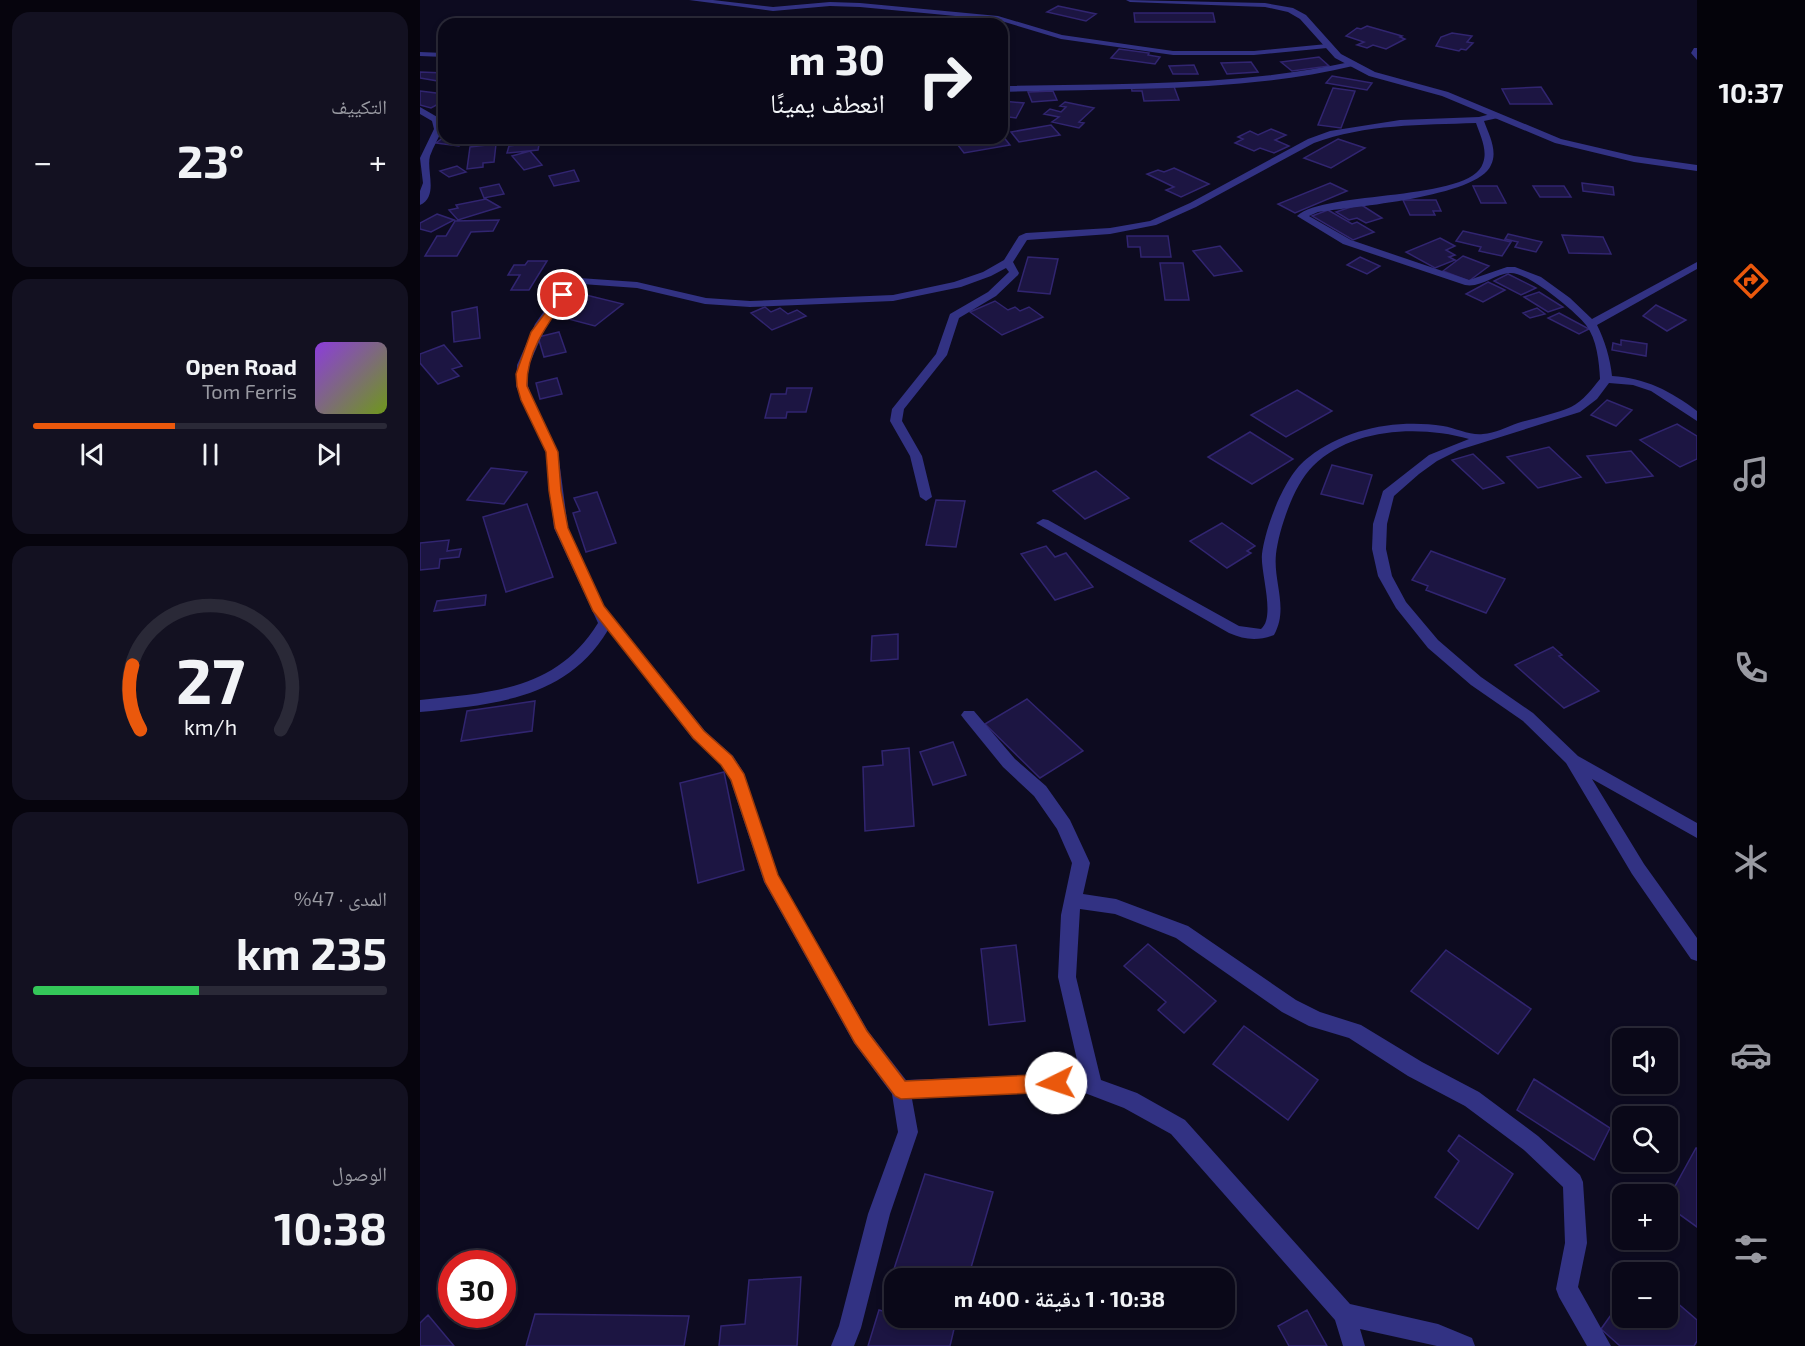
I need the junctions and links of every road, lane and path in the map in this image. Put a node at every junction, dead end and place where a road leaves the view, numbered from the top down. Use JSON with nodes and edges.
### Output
{"nodes":[{"id":1,"x":693,"y":0,"type":"edge"},
{"id":2,"x":748,"y":0,"type":"edge"},
{"id":3,"x":1130,"y":0,"type":"edge"},
{"id":4,"x":761,"y":8,"type":"junction"},
{"id":5,"x":998,"y":18,"type":"edge"},
{"id":6,"x":1008,"y":21,"type":"edge"},
{"id":7,"x":1327,"y":46,"type":"junction"},
{"id":8,"x":1697,"y":50,"type":"edge"},
{"id":9,"x":420,"y":54,"type":"edge"},
{"id":10,"x":438,"y":55,"type":"edge"},
{"id":11,"x":1697,"y":58,"type":"edge"},
{"id":12,"x":1350,"y":64,"type":"junction"},
{"id":13,"x":1008,"y":89,"type":"edge"},
{"id":14,"x":420,"y":110,"type":"edge"},
{"id":15,"x":1495,"y":116,"type":"junction"},
{"id":16,"x":1479,"y":120,"type":"junction"},
{"id":17,"x":1697,"y":168,"type":"edge"},
{"id":18,"x":420,"y":202,"type":"edge"},
{"id":19,"x":1008,"y":262,"type":"junction"},
{"id":20,"x":1697,"y":265,"type":"edge"},
{"id":21,"x":1591,"y":324,"type":"junction"},
{"id":22,"x":1606,"y":378,"type":"junction"},
{"id":23,"x":1697,"y":417,"type":"edge"},
{"id":24,"x":1484,"y":439,"type":"junction"},
{"id":25,"x":926,"y":497,"type":"dead end"},
{"id":26,"x":1043,"y":523,"type":"dead end"},
{"id":27,"x":598,"y":608,"type":"junction"},
{"id":28,"x":420,"y":706,"type":"edge"},
{"id":29,"x":969,"y":715,"type":"dead end"},
{"id":30,"x":1572,"y":759,"type":"junction"},
{"id":31,"x":1697,"y":831,"type":"edge"},
{"id":32,"x":1073,"y":900,"type":"junction"},
{"id":33,"x":1697,"y":953,"type":"edge"},
{"id":34,"x":1093,"y":1087,"type":"junction"},
{"id":35,"x":901,"y":1090,"type":"junction"},
{"id":36,"x":1344,"y":1314,"type":"junction"},
{"id":37,"x":842,"y":1346,"type":"edge"},
{"id":38,"x":1354,"y":1346,"type":"edge"},
{"id":39,"x":1464,"y":1346,"type":"edge"},
{"id":40,"x":1600,"y":1346,"type":"edge"}],
"edges":[{"from":1,"to":4,"type":"street"},
{"from":2,"to":4,"type":"street"},
{"from":3,"to":7,"type":"street"},
{"from":4,"to":5,"type":"street"},
{"from":6,"to":7,"type":"street"},
{"from":7,"to":12,"type":"street"},
{"from":8,"to":11,"type":"street"},
{"from":9,"to":10,"type":"street"},
{"from":12,"to":13,"type":"street"},
{"from":12,"to":15,"type":"street"},
{"from":14,"to":18,"type":"street"},
{"from":15,"to":16,"type":"street"},
{"from":15,"to":17,"type":"street"},
{"from":16,"to":19,"type":"street"},
{"from":16,"to":21,"type":"street"},
{"from":19,"to":25,"type":"street"},
{"from":19,"to":27,"type":"street"},
{"from":20,"to":21,"type":"street"},
{"from":21,"to":22,"type":"street"},
{"from":22,"to":23,"type":"street"},
{"from":22,"to":24,"type":"street"},
{"from":24,"to":26,"type":"street"},
{"from":24,"to":30,"type":"street"},
{"from":27,"to":28,"type":"street"},
{"from":27,"to":35,"type":"street"},
{"from":29,"to":32,"type":"street"},
{"from":30,"to":31,"type":"street"},
{"from":30,"to":33,"type":"street"},
{"from":32,"to":34,"type":"street"},
{"from":32,"to":40,"type":"street"},
{"from":34,"to":35,"type":"street"},
{"from":34,"to":36,"type":"street"},
{"from":35,"to":37,"type":"street"},
{"from":36,"to":38,"type":"street"},
{"from":36,"to":39,"type":"street"}]}
